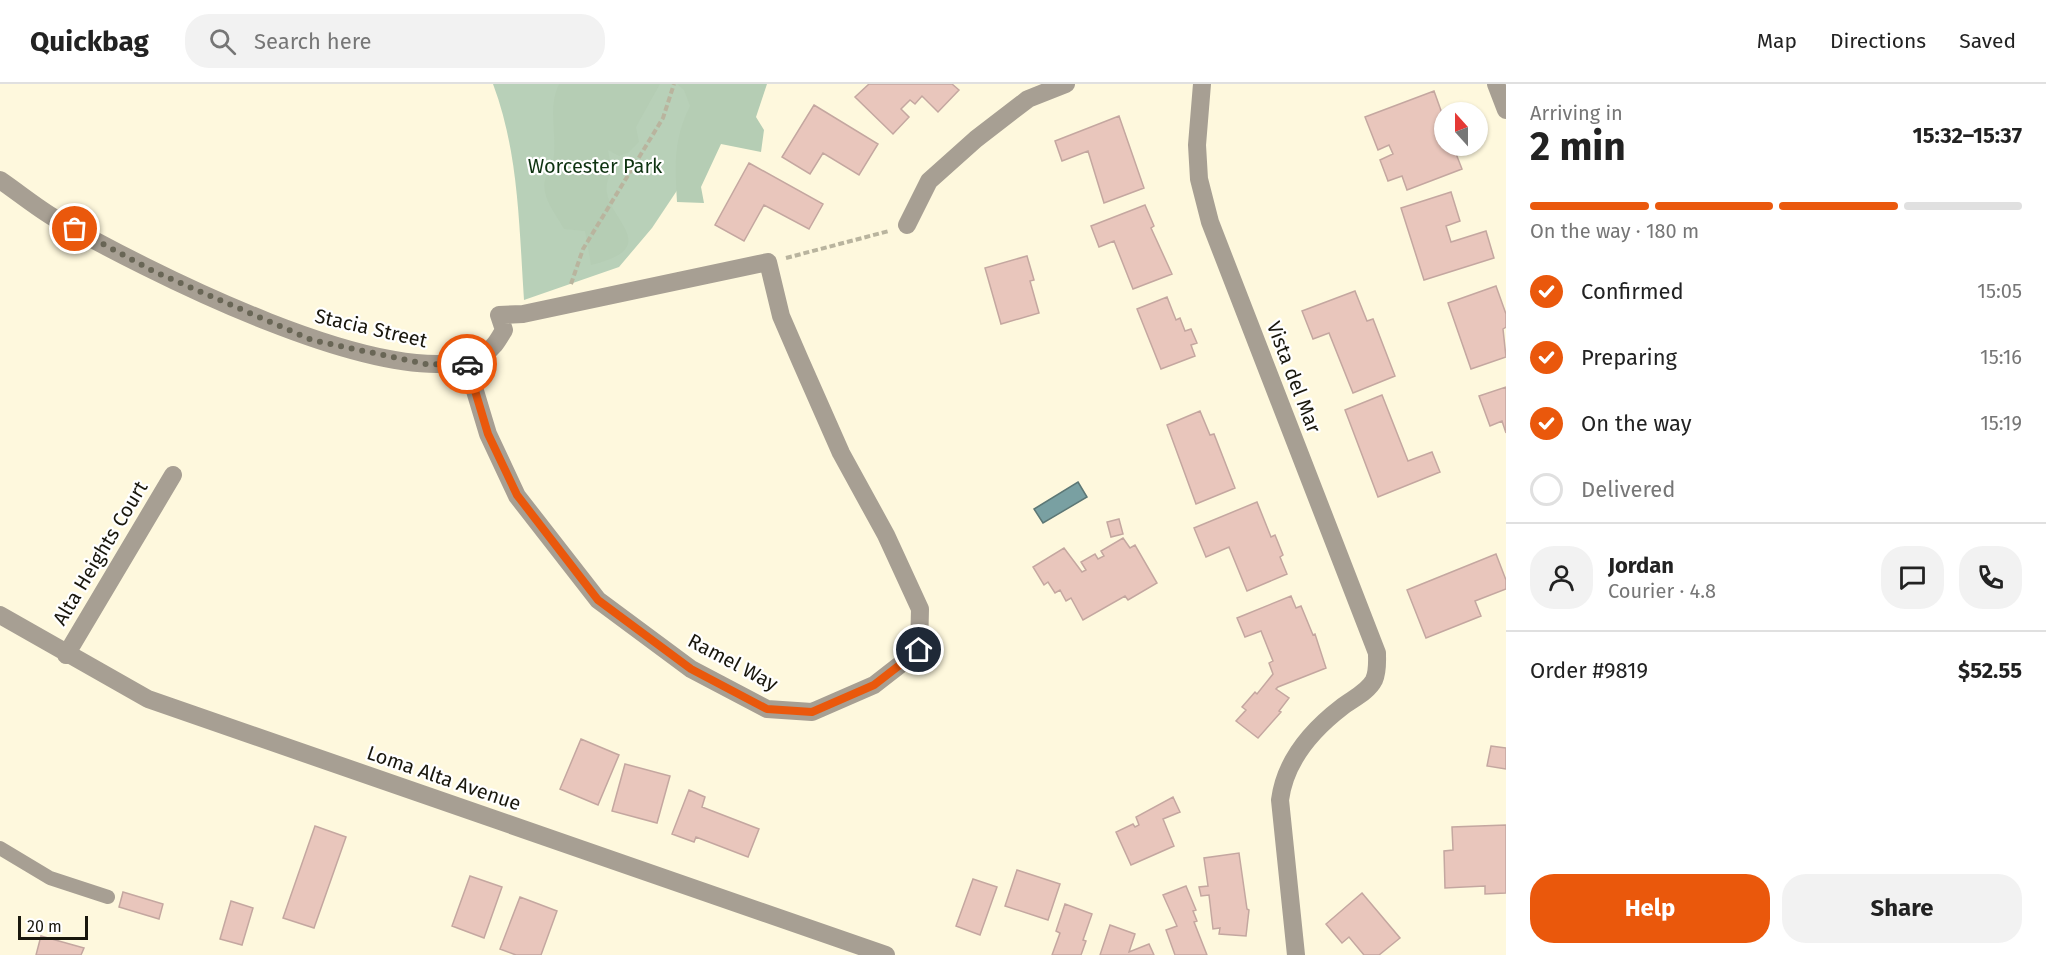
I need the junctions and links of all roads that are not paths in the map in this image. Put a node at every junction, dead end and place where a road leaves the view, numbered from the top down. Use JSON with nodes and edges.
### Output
{"nodes":[{"id":1,"x":1066,"y":84,"type":"edge"},
{"id":2,"x":1496,"y":84,"type":"edge"},
{"id":3,"x":1198,"y":85,"type":"edge"},
{"id":4,"x":1506,"y":110,"type":"edge"},
{"id":5,"x":0,"y":180,"type":"edge"},
{"id":6,"x":907,"y":225,"type":"road end"},
{"id":7,"x":768,"y":262,"type":"joint"},
{"id":8,"x":466,"y":361,"type":"junction"},
{"id":9,"x":173,"y":475,"type":"dead end"},
{"id":10,"x":0,"y":615,"type":"edge"},
{"id":11,"x":66,"y":655,"type":"junction"},
{"id":12,"x":0,"y":848,"type":"edge"},
{"id":13,"x":108,"y":897,"type":"dead end"},
{"id":14,"x":886,"y":955,"type":"edge"},
{"id":15,"x":1296,"y":955,"type":"edge"}],
"edges":[{"from":1,"to":6,"type":"street"},
{"from":2,"to":4,"type":"street"},
{"from":3,"to":15,"type":"street","name":"Vista del Mar"},
{"from":5,"to":8,"type":"street","name":"Stacia Street"},
{"from":7,"to":8,"type":"street","name":"Stacia Street"},
{"from":7,"to":8,"type":"street","name":"Ramel Way"},
{"from":9,"to":11,"type":"street","name":"Alta Heights Court"},
{"from":10,"to":11,"type":"street","name":"Loma Alta Avenue"},
{"from":11,"to":14,"type":"street","name":"Loma Alta Avenue"},
{"from":12,"to":13,"type":"lane"}]}
